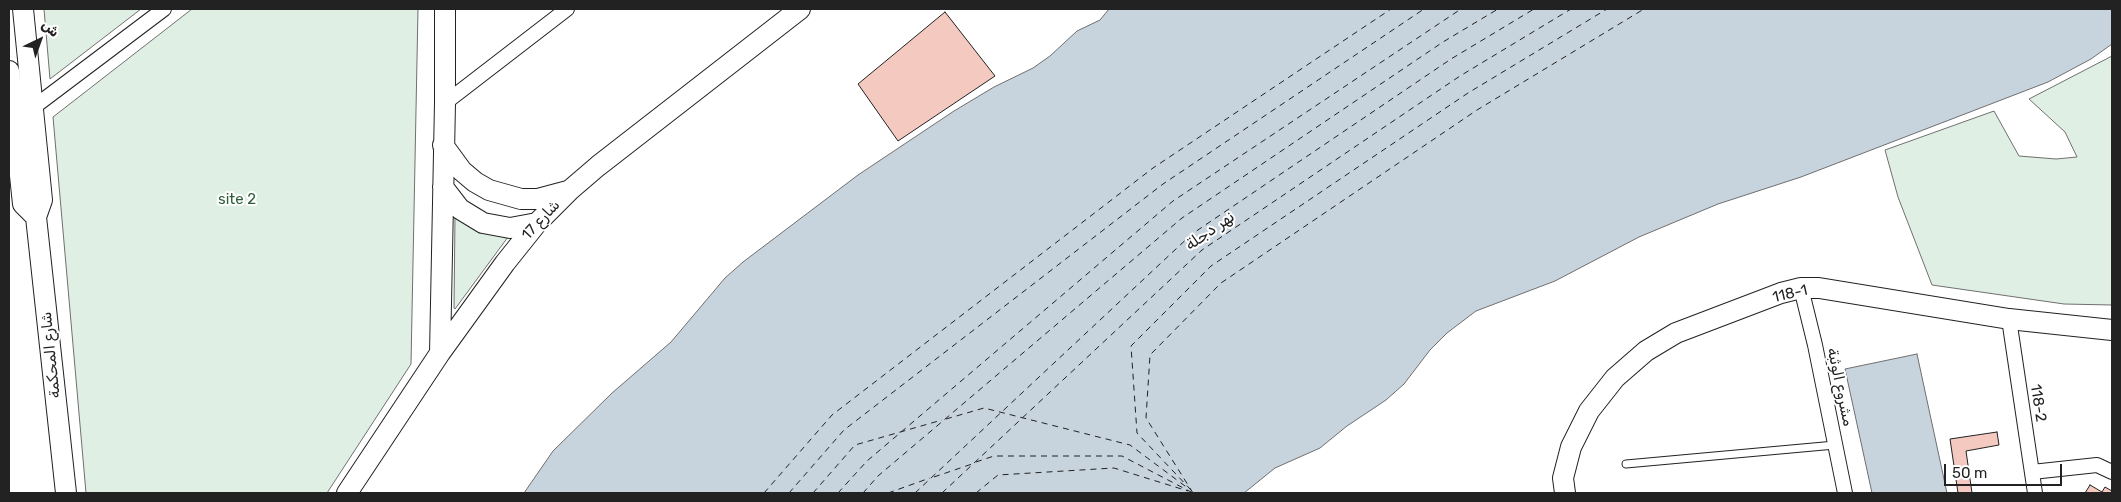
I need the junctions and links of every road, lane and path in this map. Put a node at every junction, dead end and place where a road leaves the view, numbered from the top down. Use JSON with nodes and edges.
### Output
{"nodes":[{"id":1,"x":23,"y":9,"type":"edge"},
{"id":2,"x":164,"y":9,"type":"edge"},
{"id":3,"x":444,"y":9,"type":"edge"},
{"id":4,"x":567,"y":9,"type":"edge"},
{"id":5,"x":800,"y":9,"type":"edge"},
{"id":6,"x":9,"y":71,"type":"edge"},
{"id":7,"x":445,"y":103,"type":"junction"},
{"id":8,"x":34,"y":107,"type":"junction"},
{"id":9,"x":443,"y":145,"type":"junction"},
{"id":10,"x":443,"y":187,"type":"junction"},
{"id":11,"x":570,"y":190,"type":"junction"},
{"id":12,"x":36,"y":217,"type":"junction"},
{"id":13,"x":537,"y":223,"type":"junction"},
{"id":14,"x":1801,"y":288,"type":"junction"},
{"id":15,"x":2009,"y":319,"type":"junction"},
{"id":16,"x":2112,"y":330,"type":"edge"},
{"id":17,"x":440,"y":353,"type":"junction"},
{"id":18,"x":1835,"y":445,"type":"junction"},
{"id":19,"x":1626,"y":464,"type":"dead end"},
{"id":20,"x":2032,"y":472,"type":"junction"},
{"id":21,"x":2112,"y":472,"type":"edge"},
{"id":22,"x":66,"y":493,"type":"edge"},
{"id":23,"x":347,"y":493,"type":"edge"},
{"id":24,"x":1565,"y":493,"type":"edge"},
{"id":25,"x":1845,"y":493,"type":"edge"},
{"id":26,"x":2035,"y":493,"type":"edge"}],
"edges":[{"from":1,"to":8,"type":"street","name":"شارع المحكمة"},
{"from":2,"to":8,"type":"street"},
{"from":3,"to":7,"type":"street"},
{"from":4,"to":7,"type":"street"},
{"from":5,"to":11,"type":"street","name":"شارع 17"},
{"from":6,"to":12,"type":"street","name":"شارع المحكمة"},
{"from":7,"to":9,"type":"street"},
{"from":8,"to":12,"type":"street","name":"شارع المحكمة"},
{"from":9,"to":10,"type":"street"},
{"from":9,"to":11,"type":"street"},
{"from":10,"to":13,"type":"street"},
{"from":10,"to":17,"type":"street"},
{"from":11,"to":13,"type":"street","name":"شارع 17"},
{"from":12,"to":22,"type":"street","name":"شارع المحكمة"},
{"from":13,"to":17,"type":"street","name":"شارع 17"},
{"from":14,"to":15,"type":"street","name":"118-1"},
{"from":14,"to":18,"type":"street","name":"مشروع الوثبة"},
{"from":14,"to":24,"type":"street","name":"118-1"},
{"from":15,"to":16,"type":"street","name":"118-1"},
{"from":15,"to":20,"type":"street","name":"118-2"},
{"from":17,"to":23,"type":"street","name":"شارع 17"},
{"from":18,"to":19,"type":"lane"},
{"from":18,"to":25,"type":"street","name":"مشروع الوثبة"},
{"from":20,"to":21,"type":"street"},
{"from":20,"to":26,"type":"street","name":"118-2"}]}
